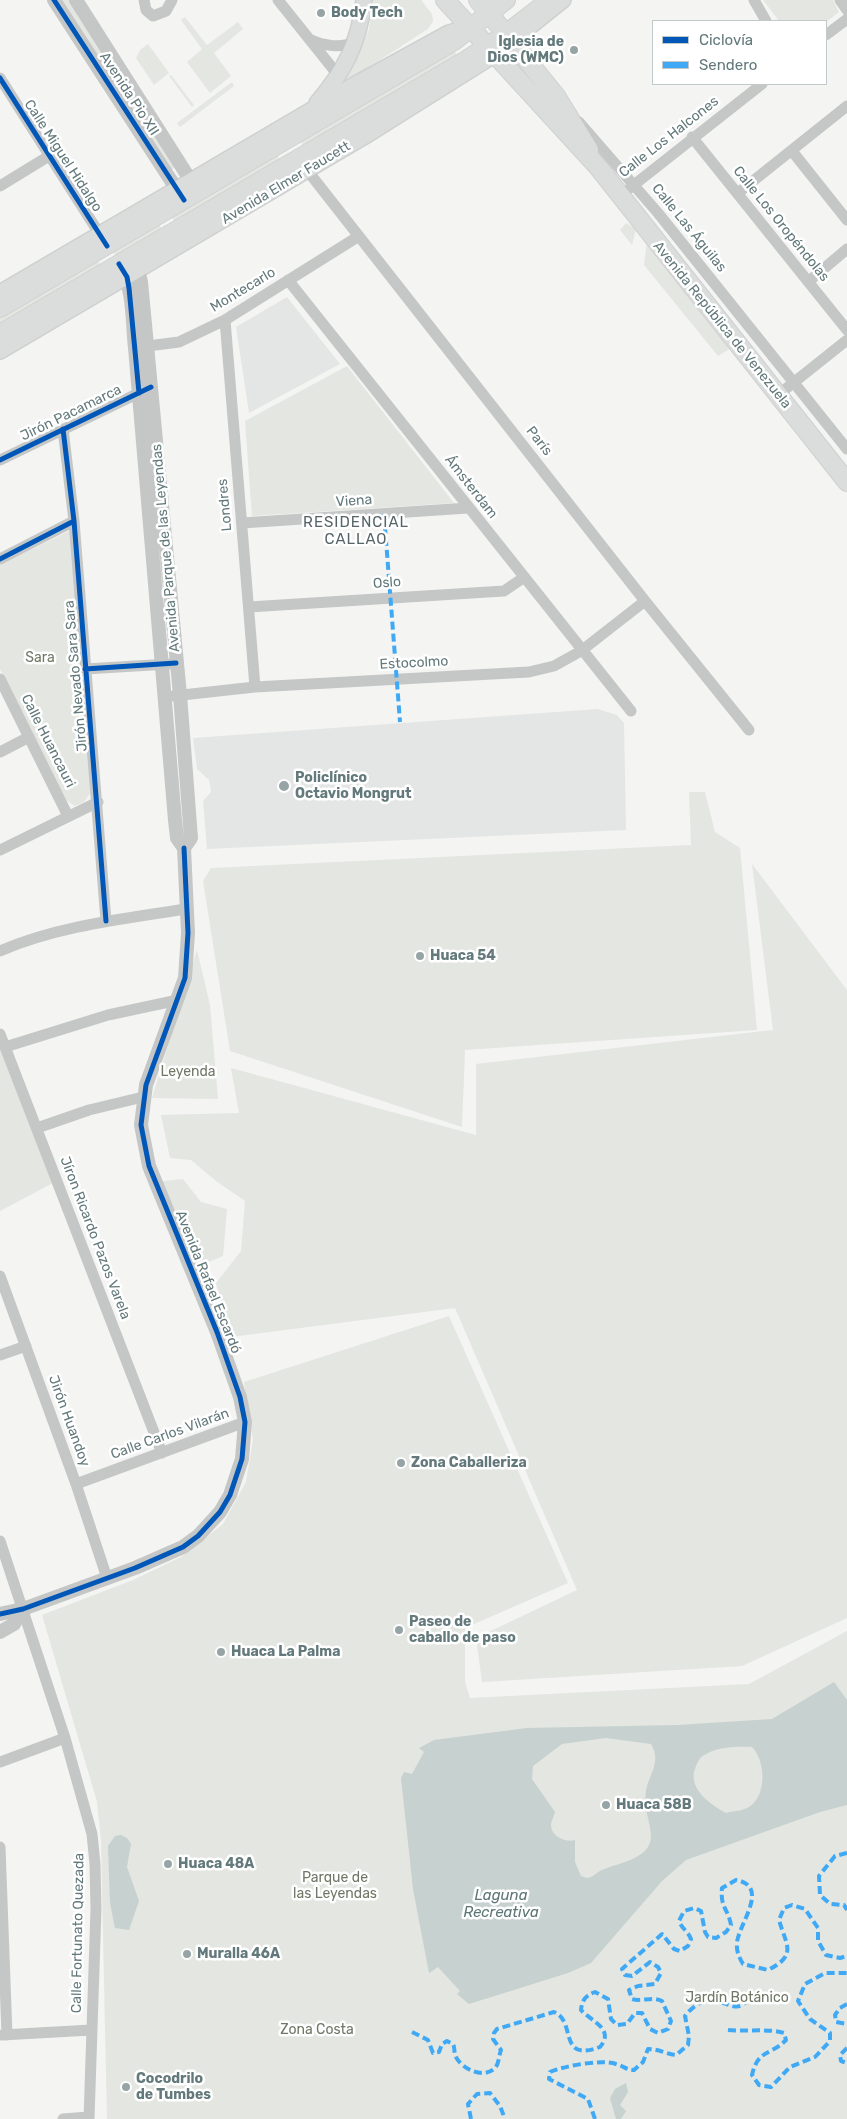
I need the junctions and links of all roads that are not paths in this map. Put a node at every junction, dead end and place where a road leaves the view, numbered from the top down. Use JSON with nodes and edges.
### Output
{"nodes":[{"id":1,"x":54,"y":0,"type":"edge"},
{"id":2,"x":76,"y":0,"type":"edge"},
{"id":3,"x":144,"y":0,"type":"edge"},
{"id":4,"x":172,"y":0,"type":"edge"},
{"id":5,"x":278,"y":0,"type":"edge"},
{"id":6,"x":364,"y":0,"type":"edge"},
{"id":7,"x":445,"y":0,"type":"edge"},
{"id":8,"x":506,"y":0,"type":"edge"},
{"id":9,"x":550,"y":0,"type":"edge"},
{"id":10,"x":563,"y":0,"type":"edge"},
{"id":11,"x":754,"y":0,"type":"edge"},
{"id":12,"x":840,"y":0,"type":"edge"},
{"id":13,"x":483,"y":6,"type":"edge"},
{"id":14,"x":847,"y":10,"type":"edge"},
{"id":15,"x":847,"y":19,"type":"edge"},
{"id":16,"x":765,"y":20,"type":"edge"},
{"id":17,"x":469,"y":27,"type":"junction"},
{"id":18,"x":827,"y":34,"type":"edge"},
{"id":19,"x":510,"y":38,"type":"junction"},
{"id":20,"x":309,"y":39,"type":"junction"},
{"id":21,"x":356,"y":41,"type":"junction"},
{"id":22,"x":491,"y":51,"type":"junction"},
{"id":23,"x":338,"y":76,"type":"junction"},
{"id":24,"x":1,"y":81,"type":"edge"},
{"id":25,"x":761,"y":85,"type":"edge"},
{"id":26,"x":556,"y":96,"type":"junction"},
{"id":27,"x":846,"y":110,"type":"edge"},
{"id":28,"x":308,"y":112,"type":"junction"},
{"id":29,"x":692,"y":137,"type":"junction"},
{"id":30,"x":323,"y":144,"type":"junction"},
{"id":31,"x":344,"y":148,"type":"junction"},
{"id":32,"x":792,"y":151,"type":"junction"},
{"id":33,"x":49,"y":156,"type":"junction"},
{"id":34,"x":598,"y":167,"type":"junction"},
{"id":35,"x":307,"y":170,"type":"junction"},
{"id":36,"x":257,"y":183,"type":"junction"},
{"id":37,"x":634,"y":184,"type":"junction"},
{"id":38,"x":0,"y":186,"type":"edge"},
{"id":39,"x":184,"y":194,"type":"junction"},
{"id":40,"x":738,"y":194,"type":"junction"},
{"id":41,"x":619,"y":196,"type":"junction"},
{"id":42,"x":250,"y":204,"type":"junction"},
{"id":43,"x":847,"y":220,"type":"edge"},
{"id":44,"x":181,"y":228,"type":"junction"},
{"id":45,"x":359,"y":236,"type":"junction"},
{"id":46,"x":104,"y":240,"type":"junction"},
{"id":47,"x":847,"y":249,"type":"edge"},
{"id":48,"x":128,"y":267,"type":"junction"},
{"id":49,"x":288,"y":280,"type":"junction"},
{"id":50,"x":808,"y":282,"type":"junction"},
{"id":51,"x":0,"y":293,"type":"edge"},
{"id":52,"x":0,"y":308,"type":"edge"},
{"id":53,"x":225,"y":320,"type":"junction"},
{"id":54,"x":847,"y":330,"type":"edge"},
{"id":55,"x":0,"y":334,"type":"edge"},
{"id":56,"x":847,"y":340,"type":"edge"},
{"id":57,"x":141,"y":347,"type":"junction"},
{"id":58,"x":0,"y":351,"type":"edge"},
{"id":59,"x":794,"y":383,"type":"junction"},
{"id":60,"x":145,"y":390,"type":"junction"},
{"id":61,"x":778,"y":395,"type":"junction"},
{"id":62,"x":63,"y":430,"type":"junction"},
{"id":63,"x":847,"y":449,"type":"edge"},
{"id":64,"x":0,"y":460,"type":"edge"},
{"id":65,"x":847,"y":482,"type":"edge"},
{"id":66,"x":468,"y":508,"type":"junction"},
{"id":67,"x":74,"y":521,"type":"junction"},
{"id":68,"x":242,"y":524,"type":"junction"},
{"id":69,"x":0,"y":559,"type":"edge"},
{"id":70,"x":523,"y":578,"type":"junction"},
{"id":71,"x":645,"y":601,"type":"junction"},
{"id":72,"x":249,"y":607,"type":"junction"},
{"id":73,"x":581,"y":651,"type":"junction"},
{"id":74,"x":176,"y":663,"type":"junction"},
{"id":75,"x":160,"y":664,"type":"junction"},
{"id":76,"x":85,"y":669,"type":"junction"},
{"id":77,"x":0,"y":679,"type":"edge"},
{"id":78,"x":255,"y":687,"type":"junction"},
{"id":79,"x":180,"y":695,"type":"junction"},
{"id":80,"x":163,"y":697,"type":"junction"},
{"id":81,"x":631,"y":711,"type":"dead end"},
{"id":82,"x":749,"y":730,"type":"dead end"},
{"id":83,"x":29,"y":737,"type":"junction"},
{"id":84,"x":0,"y":752,"type":"edge"},
{"id":85,"x":98,"y":802,"type":"junction"},
{"id":86,"x":68,"y":816,"type":"junction"},
{"id":87,"x":184,"y":848,"type":"junction"},
{"id":88,"x":0,"y":850,"type":"edge"},
{"id":89,"x":186,"y":909,"type":"junction"},
{"id":90,"x":106,"y":921,"type":"junction"},
{"id":91,"x":0,"y":951,"type":"edge"},
{"id":92,"x":178,"y":1000,"type":"junction"},
{"id":93,"x":0,"y":1034,"type":"edge"},
{"id":94,"x":5,"y":1047,"type":"junction"},
{"id":95,"x":143,"y":1097,"type":"junction"},
{"id":96,"x":37,"y":1128,"type":"junction"},
{"id":97,"x":0,"y":1276,"type":"edge"},
{"id":98,"x":26,"y":1346,"type":"junction"},
{"id":99,"x":0,"y":1355,"type":"edge"},
{"id":100,"x":245,"y":1422,"type":"junction"},
{"id":101,"x":162,"y":1453,"type":"junction"},
{"id":102,"x":76,"y":1484,"type":"junction"},
{"id":103,"x":0,"y":1541,"type":"edge"},
{"id":104,"x":107,"y":1578,"type":"junction"},
{"id":105,"x":23,"y":1609,"type":"junction"},
{"id":106,"x":0,"y":1614,"type":"edge"},
{"id":107,"x":0,"y":1632,"type":"edge"},
{"id":108,"x":66,"y":1738,"type":"junction"},
{"id":109,"x":0,"y":1762,"type":"edge"},
{"id":110,"x":0,"y":1847,"type":"edge"},
{"id":111,"x":91,"y":2030,"type":"junction"},
{"id":112,"x":4,"y":2035,"type":"edge"},
{"id":113,"x":88,"y":2118,"type":"edge"},
{"id":114,"x":63,"y":2119,"type":"edge"}],
"edges":[{"from":1,"to":39,"type":"street","name":"Avenida Pio XII"},
{"from":2,"to":39,"type":"street","name":"Avenida Pio XII"},
{"from":3,"to":4,"type":"street"},
{"from":5,"to":20,"type":"street"},
{"from":6,"to":21,"type":"main road"},
{"from":7,"to":17,"type":"main road","name":"Avenida República de Venezuela"},
{"from":8,"to":13,"type":"main road"},
{"from":9,"to":19,"type":"main road","name":"Avenida Elmer Faucett"},
{"from":10,"to":19,"type":"main road","name":"Avenida Elmer Faucett"},
{"from":11,"to":16,"type":"street"},
{"from":12,"to":14,"type":"street"},
{"from":13,"to":17,"type":"main road"},
{"from":13,"to":19,"type":"main road","name":"Avenida República de Venezuela"},
{"from":15,"to":18,"type":"street"},
{"from":17,"to":19,"type":"main road"},
{"from":17,"to":22,"type":"main road","name":"Avenida República de Venezuela"},
{"from":17,"to":28,"type":"main road"},
{"from":17,"to":39,"type":"main road"},
{"from":19,"to":22,"type":"main road","name":"Avenida Elmer Faucett"},
{"from":19,"to":26,"type":"main road","name":"Avenida República de Venezuela"},
{"from":20,"to":21,"type":"street"},
{"from":20,"to":23,"type":"street"},
{"from":21,"to":23,"type":"main road"},
{"from":22,"to":30,"type":"main road","name":"Avenida Elmer Faucett"},
{"from":22,"to":31,"type":"main road","name":"Avenida Elmer Faucett"},
{"from":22,"to":34,"type":"main road","name":"Avenida República de Venezuela"},
{"from":23,"to":28,"type":"main road"},
{"from":24,"to":33,"type":"street","name":"Calle Miguel Hidalgo"},
{"from":25,"to":29,"type":"street","name":"Calle Los Halcones"},
{"from":26,"to":34,"type":"main road","name":"Avenida República de Venezuela"},
{"from":26,"to":37,"type":"street","name":"Calle Las Águilas"},
{"from":27,"to":32,"type":"street"},
{"from":28,"to":39,"type":"main road"},
{"from":29,"to":37,"type":"street","name":"Calle Los Halcones"},
{"from":29,"to":40,"type":"street","name":"Calle Los Oropéndolas"},
{"from":30,"to":31,"type":"main road"},
{"from":30,"to":36,"type":"main road","name":"Avenida Elmer Faucett"},
{"from":31,"to":35,"type":"main road","name":"Avenida Elmer Faucett"},
{"from":32,"to":40,"type":"street"},
{"from":32,"to":43,"type":"street"},
{"from":33,"to":38,"type":"street"},
{"from":33,"to":46,"type":"street","name":"Calle Miguel Hidalgo"},
{"from":34,"to":41,"type":"main road","name":"Avenida República de Venezuela"},
{"from":35,"to":42,"type":"main road","name":"Avenida Elmer Faucett"},
{"from":35,"to":45,"type":"street","name":"París"},
{"from":36,"to":42,"type":"main road"},
{"from":36,"to":44,"type":"main road","name":"Avenida Elmer Faucett"},
{"from":37,"to":41,"type":"street","name":"Calle Los Halcones"},
{"from":37,"to":59,"type":"street","name":"Calle Las Águilas"},
{"from":39,"to":44,"type":"main road"},
{"from":39,"to":46,"type":"main road"},
{"from":40,"to":50,"type":"street","name":"Calle Los Oropéndolas"},
{"from":41,"to":61,"type":"main road","name":"Avenida República de Venezuela"},
{"from":42,"to":48,"type":"main road","name":"Avenida Elmer Faucett"},
{"from":44,"to":48,"type":"main road","name":"Avenida Elmer Faucett"},
{"from":45,"to":49,"type":"street","name":"Montecarlo"},
{"from":45,"to":71,"type":"street","name":"París"},
{"from":46,"to":51,"type":"main road"},
{"from":46,"to":52,"type":"main road"},
{"from":47,"to":50,"type":"street"},
{"from":48,"to":55,"type":"main road","name":"Avenida Elmer Faucett"},
{"from":48,"to":57,"type":"street","name":"Avenida Parque de las Leyendas"},
{"from":48,"to":58,"type":"main road","name":"Avenida Elmer Faucett"},
{"from":49,"to":53,"type":"street","name":"Montecarlo"},
{"from":49,"to":66,"type":"street","name":"Ámsterdam"},
{"from":50,"to":54,"type":"street","name":"Calle Los Oropéndolas"},
{"from":53,"to":57,"type":"street","name":"Montecarlo"},
{"from":53,"to":68,"type":"street","name":"Londres"},
{"from":56,"to":59,"type":"street"},
{"from":57,"to":60,"type":"street","name":"Avenida Parque de las Leyendas"},
{"from":59,"to":61,"type":"street"},
{"from":59,"to":63,"type":"street","name":"Calle Las Águilas"},
{"from":60,"to":62,"type":"street","name":"Jirón Pacamarca"},
{"from":60,"to":74,"type":"street","name":"Avenida Parque de las Leyendas"},
{"from":60,"to":75,"type":"street","name":"Avenida Parque de las Leyendas"},
{"from":61,"to":65,"type":"main road","name":"Avenida República de Venezuela"},
{"from":62,"to":64,"type":"street","name":"Jirón Pacamarca"},
{"from":62,"to":67,"type":"street","name":"Jirón Nevado Sara Sara"},
{"from":66,"to":68,"type":"street","name":"Viena"},
{"from":66,"to":70,"type":"street","name":"Ámsterdam"},
{"from":67,"to":69,"type":"street"},
{"from":67,"to":76,"type":"street","name":"Jirón Nevado Sara Sara"},
{"from":68,"to":72,"type":"street","name":"Londres"},
{"from":70,"to":72,"type":"street","name":"Oslo"},
{"from":70,"to":73,"type":"street","name":"Ámsterdam"},
{"from":71,"to":73,"type":"street","name":"Estocolmo"},
{"from":71,"to":82,"type":"street","name":"París"},
{"from":72,"to":78,"type":"street","name":"Londres"},
{"from":73,"to":78,"type":"street","name":"Estocolmo"},
{"from":73,"to":81,"type":"street","name":"Ámsterdam"},
{"from":74,"to":75,"type":"street"},
{"from":74,"to":79,"type":"street","name":"Avenida Parque de las Leyendas"},
{"from":75,"to":76,"type":"street"},
{"from":75,"to":80,"type":"street","name":"Avenida Parque de las Leyendas"},
{"from":76,"to":85,"type":"street","name":"Jirón Nevado Sara Sara"},
{"from":77,"to":83,"type":"street","name":"Calle Huancauri"},
{"from":78,"to":79,"type":"street","name":"Estocolmo"},
{"from":79,"to":80,"type":"street","name":"Estocolmo"},
{"from":79,"to":87,"type":"street","name":"Avenida Parque de las Leyendas"},
{"from":80,"to":87,"type":"street","name":"Avenida Parque de las Leyendas"},
{"from":83,"to":84,"type":"street"},
{"from":83,"to":86,"type":"street","name":"Calle Huancauri"},
{"from":85,"to":86,"type":"street"},
{"from":85,"to":90,"type":"street","name":"Jirón Nevado Sara Sara"},
{"from":86,"to":88,"type":"street"},
{"from":87,"to":89,"type":"street","name":"Avenida Rafael Escardó"},
{"from":89,"to":90,"type":"street"},
{"from":89,"to":92,"type":"street","name":"Avenida Rafael Escardó"},
{"from":90,"to":91,"type":"street"},
{"from":92,"to":94,"type":"street"},
{"from":92,"to":95,"type":"street","name":"Avenida Rafael Escardó"},
{"from":93,"to":94,"type":"street","name":"Jíron Ricardo Pazos Varela"},
{"from":94,"to":96,"type":"street","name":"Jíron Ricardo Pazos Varela"},
{"from":95,"to":96,"type":"street"},
{"from":95,"to":100,"type":"street","name":"Avenida Rafael Escardó"},
{"from":96,"to":101,"type":"street","name":"Jíron Ricardo Pazos Varela"},
{"from":97,"to":98,"type":"street","name":"Jirón Huandoy"},
{"from":98,"to":99,"type":"street"},
{"from":98,"to":102,"type":"street","name":"Jirón Huandoy"},
{"from":100,"to":101,"type":"street","name":"Calle Carlos Vilarán"},
{"from":100,"to":104,"type":"street","name":"Avenida Rafael Escardó"},
{"from":101,"to":102,"type":"street","name":"Calle Carlos Vilarán"},
{"from":102,"to":104,"type":"street","name":"Jirón Huandoy"},
{"from":103,"to":105,"type":"street","name":"Calle Fortunato Quezada"},
{"from":104,"to":105,"type":"street","name":"Avenida Rafael Escardó"},
{"from":105,"to":106,"type":"street","name":"Avenida Rafael Escardó"},
{"from":105,"to":107,"type":"street"},
{"from":105,"to":108,"type":"street","name":"Calle Fortunato Quezada"},
{"from":108,"to":109,"type":"street"},
{"from":108,"to":111,"type":"street","name":"Calle Fortunato Quezada"},
{"from":110,"to":112,"type":"street"},
{"from":111,"to":112,"type":"street"},
{"from":111,"to":113,"type":"street","name":"Calle Fortunato Quezada"},
{"from":113,"to":114,"type":"street"}]}
